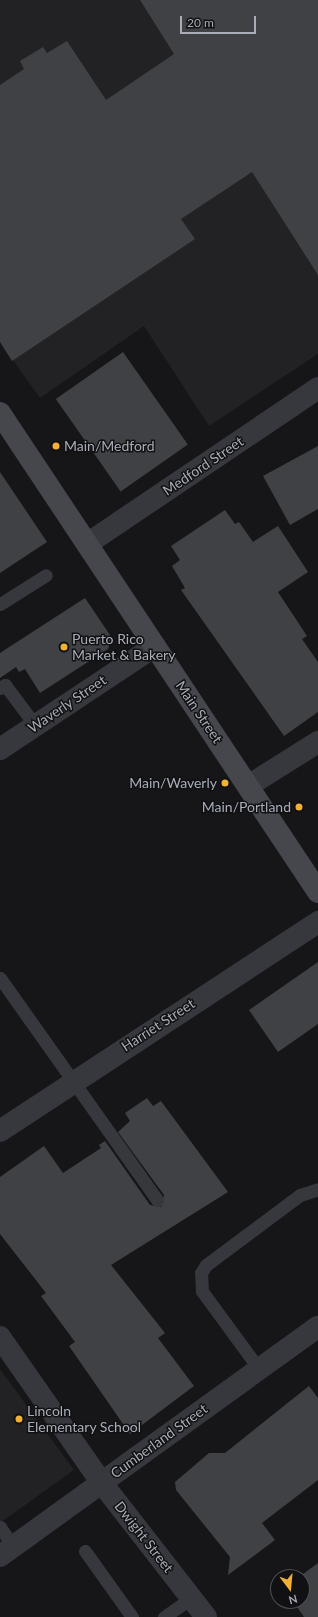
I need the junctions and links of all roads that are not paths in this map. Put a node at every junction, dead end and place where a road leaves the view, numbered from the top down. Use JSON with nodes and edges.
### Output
{"nodes":[{"id":1,"x":318,"y":388,"type":"edge"},
{"id":2,"x":0,"y":413,"type":"edge"},
{"id":3,"x":87,"y":544,"type":"junction"},
{"id":4,"x":46,"y":575,"type":"dead end"},
{"id":5,"x":0,"y":604,"type":"edge"},
{"id":6,"x":155,"y":646,"type":"junction"},
{"id":7,"x":0,"y":688,"type":"edge"},
{"id":8,"x":35,"y":725,"type":"junction"},
{"id":9,"x":318,"y":742,"type":"edge"},
{"id":10,"x":0,"y":749,"type":"edge"},
{"id":11,"x":248,"y":786,"type":"junction"},
{"id":12,"x":318,"y":892,"type":"edge"},
{"id":13,"x":318,"y":922,"type":"edge"},
{"id":14,"x":0,"y":978,"type":"edge"},
{"id":15,"x":72,"y":1081,"type":"junction"},
{"id":16,"x":0,"y":1131,"type":"edge"},
{"id":17,"x":318,"y":1189,"type":"edge"},
{"id":18,"x":157,"y":1200,"type":"dead end"},
{"id":19,"x":318,"y":1327,"type":"edge"},
{"id":20,"x":0,"y":1337,"type":"edge"},
{"id":21,"x":259,"y":1369,"type":"junction"},
{"id":22,"x":101,"y":1482,"type":"junction"},
{"id":23,"x":0,"y":1527,"type":"edge"},
{"id":24,"x":85,"y":1550,"type":"dead end"},
{"id":25,"x":7,"y":1551,"type":"edge"},
{"id":26,"x":191,"y":1598,"type":"junction"},
{"id":27,"x":132,"y":1617,"type":"edge"},
{"id":28,"x":164,"y":1617,"type":"edge"},
{"id":29,"x":206,"y":1617,"type":"edge"}],
"edges":[{"from":1,"to":3,"type":"street","name":"Medford Street"},
{"from":2,"to":3,"type":"main road","name":"Main Street"},
{"from":3,"to":6,"type":"main road","name":"Main Street"},
{"from":4,"to":5,"type":"lane"},
{"from":6,"to":8,"type":"street","name":"Waverly Street"},
{"from":6,"to":11,"type":"main road","name":"Main Street"},
{"from":7,"to":8,"type":"lane"},
{"from":8,"to":10,"type":"street","name":"Waverly Street"},
{"from":9,"to":11,"type":"street"},
{"from":11,"to":12,"type":"main road","name":"Main Street"},
{"from":13,"to":15,"type":"street","name":"Harriet Street"},
{"from":14,"to":15,"type":"lane"},
{"from":15,"to":16,"type":"street","name":"Harriet Street"},
{"from":15,"to":18,"type":"lane"},
{"from":17,"to":21,"type":"lane"},
{"from":19,"to":21,"type":"street","name":"Cumberland Street"},
{"from":20,"to":22,"type":"street","name":"Dwight Street"},
{"from":21,"to":22,"type":"street","name":"Cumberland Street"},
{"from":22,"to":25,"type":"street","name":"Cumberland Street"},
{"from":22,"to":26,"type":"street","name":"Dwight Street"},
{"from":23,"to":25,"type":"lane"},
{"from":24,"to":27,"type":"lane"},
{"from":26,"to":28,"type":"lane"},
{"from":26,"to":29,"type":"street","name":"Dwight Street"}]}
